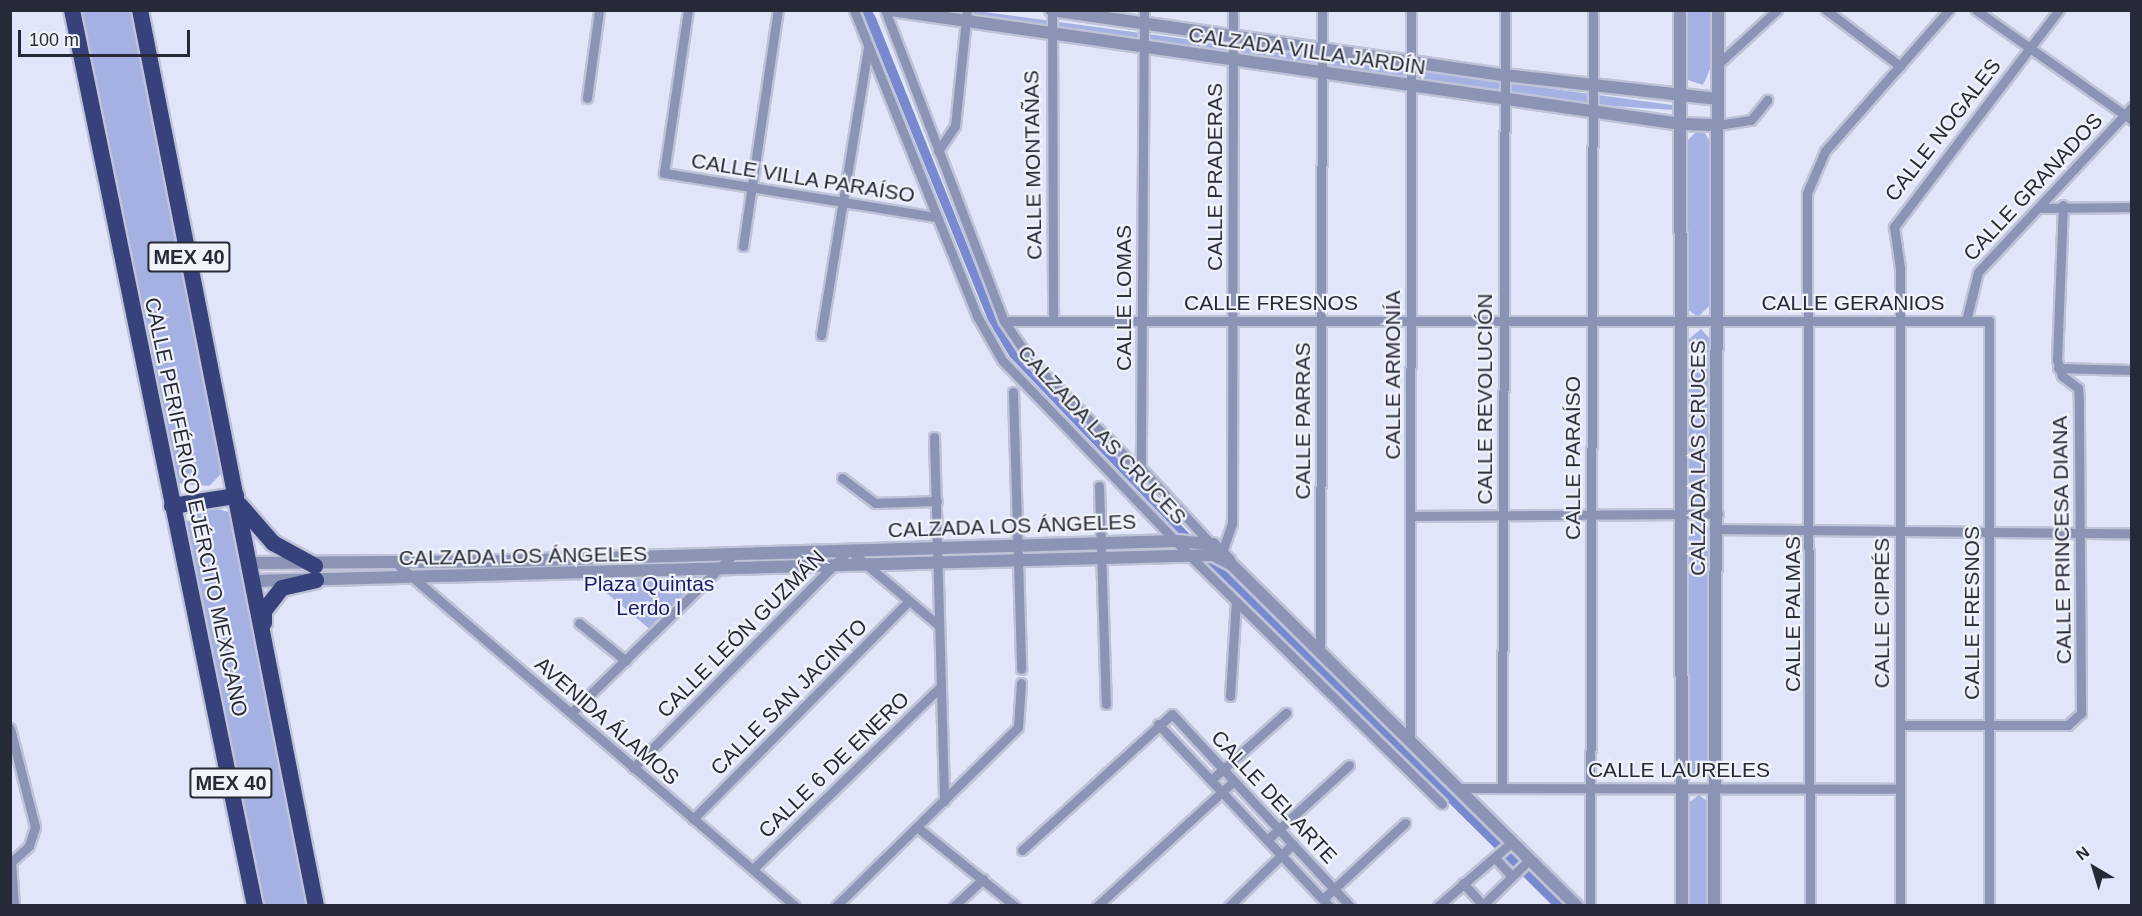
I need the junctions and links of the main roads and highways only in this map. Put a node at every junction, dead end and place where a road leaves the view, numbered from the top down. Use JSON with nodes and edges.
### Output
{"nodes":[{"id":1,"x":72,"y":10,"type":"edge"},
{"id":2,"x":140,"y":10,"type":"edge"},
{"id":3,"x":236,"y":496,"type":"junction"},
{"id":4,"x":172,"y":506,"type":"junction"},
{"id":5,"x":262,"y":633,"type":"junction"},
{"id":6,"x":255,"y":906,"type":"edge"},
{"id":7,"x":316,"y":906,"type":"edge"}],
"edges":[{"from":1,"to":4,"type":"highway","name":"CALLE PERIFÉRICO EJÉRCITO MEXICANO","number":"MEX 40"},
{"from":2,"to":3,"type":"highway","name":"CALLE PERIFÉRICO EJÉRCITO MEXICANO","number":"MEX 40"},
{"from":3,"to":4,"type":"highway"},
{"from":3,"to":5,"type":"highway","name":"CALLE PERIFÉRICO EJÉRCITO MEXICANO","number":"MEX 40"},
{"from":3,"to":5,"type":"highway"},
{"from":4,"to":6,"type":"highway","name":"CALLE PERIFÉRICO EJÉRCITO MEXICANO","number":"MEX 40"},
{"from":5,"to":7,"type":"highway","name":"CALLE PERIFÉRICO EJÉRCITO MEXICANO","number":"MEX 40"}]}
